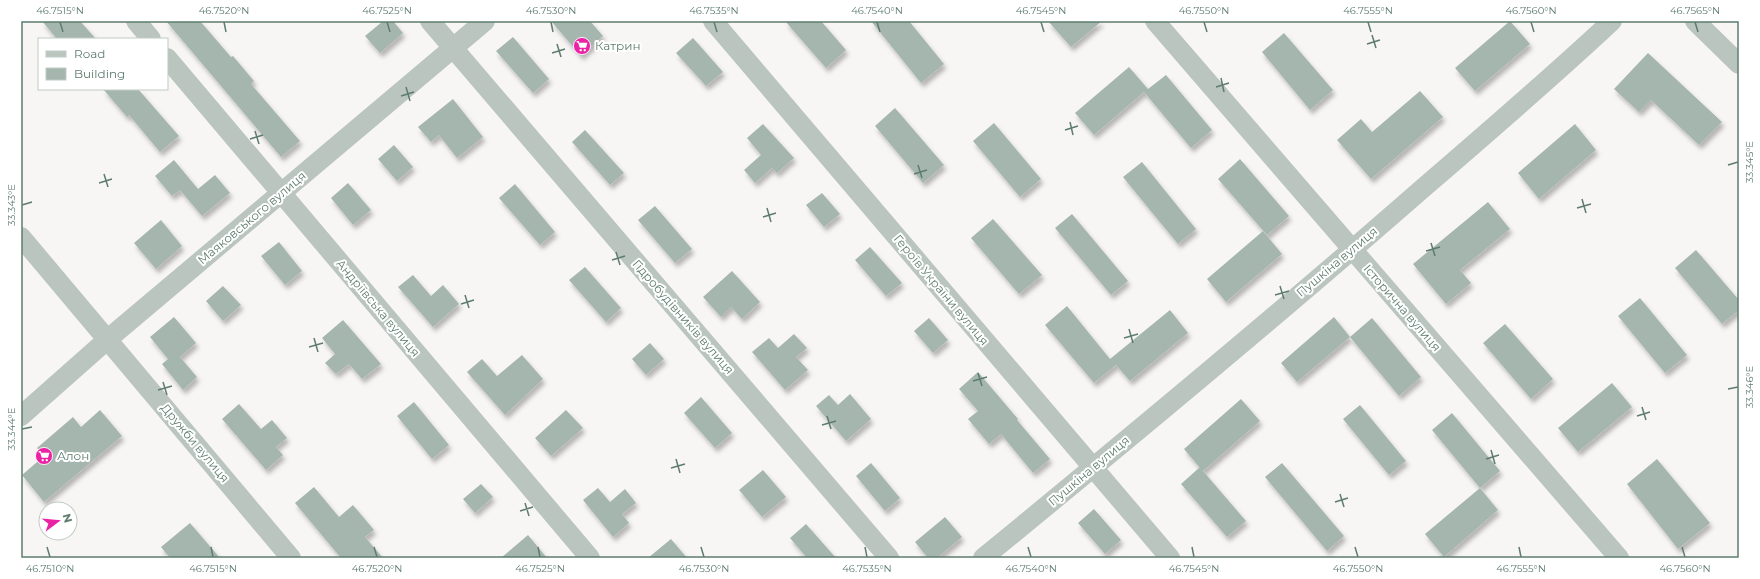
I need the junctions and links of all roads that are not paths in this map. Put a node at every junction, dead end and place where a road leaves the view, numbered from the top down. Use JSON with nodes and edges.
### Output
{"nodes":[{"id":1,"x":136,"y":21,"type":"edge"},
{"id":2,"x":430,"y":21,"type":"edge"},
{"id":3,"x":485,"y":21,"type":"edge"},
{"id":4,"x":713,"y":21,"type":"edge"},
{"id":5,"x":1155,"y":21,"type":"edge"},
{"id":6,"x":1612,"y":21,"type":"edge"},
{"id":7,"x":1695,"y":21,"type":"edge"},
{"id":8,"x":150,"y":38,"type":"edge"},
{"id":9,"x":453,"y":48,"type":"junction"},
{"id":10,"x":168,"y":59,"type":"edge"},
{"id":11,"x":1739,"y":64,"type":"edge"},
{"id":12,"x":281,"y":194,"type":"junction"},
{"id":13,"x":21,"y":237,"type":"edge"},
{"id":14,"x":1352,"y":250,"type":"junction"},
{"id":15,"x":108,"y":339,"type":"junction"},
{"id":16,"x":21,"y":416,"type":"edge"},
{"id":17,"x":1093,"y":469,"type":"junction"},
{"id":18,"x":291,"y":558,"type":"edge"},
{"id":19,"x":590,"y":558,"type":"edge"},
{"id":20,"x":890,"y":558,"type":"edge"},
{"id":21,"x":983,"y":558,"type":"edge"},
{"id":22,"x":1170,"y":558,"type":"edge"},
{"id":23,"x":1619,"y":558,"type":"edge"}],
"edges":[{"from":1,"to":8,"type":"street"},
{"from":2,"to":9,"type":"street","name":"Гідробудівників вулиця"},
{"from":3,"to":9,"type":"street","name":"Маяковського вулиця"},
{"from":4,"to":17,"type":"street","name":"Героїв України вулиця"},
{"from":5,"to":14,"type":"street","name":"Історична вулиця"},
{"from":6,"to":14,"type":"street","name":"Пушкіна вулиця"},
{"from":7,"to":11,"type":"street"},
{"from":9,"to":12,"type":"street","name":"Маяковського вулиця"},
{"from":9,"to":20,"type":"street","name":"Гідробудівників вулиця"},
{"from":10,"to":12,"type":"street","name":"Андріївська вулиця"},
{"from":12,"to":15,"type":"street","name":"Маяковського вулиця"},
{"from":12,"to":19,"type":"street","name":"Андріївська вулиця"},
{"from":13,"to":15,"type":"street","name":"Дружби вулиця"},
{"from":14,"to":17,"type":"street","name":"Пушкіна вулиця"},
{"from":14,"to":23,"type":"street","name":"Історична вулиця"},
{"from":15,"to":16,"type":"street","name":"Маяковського вулиця"},
{"from":15,"to":18,"type":"street","name":"Дружби вулиця"},
{"from":17,"to":21,"type":"street","name":"Пушкіна вулиця"},
{"from":17,"to":22,"type":"street","name":"Героїв України вулиця"}]}
